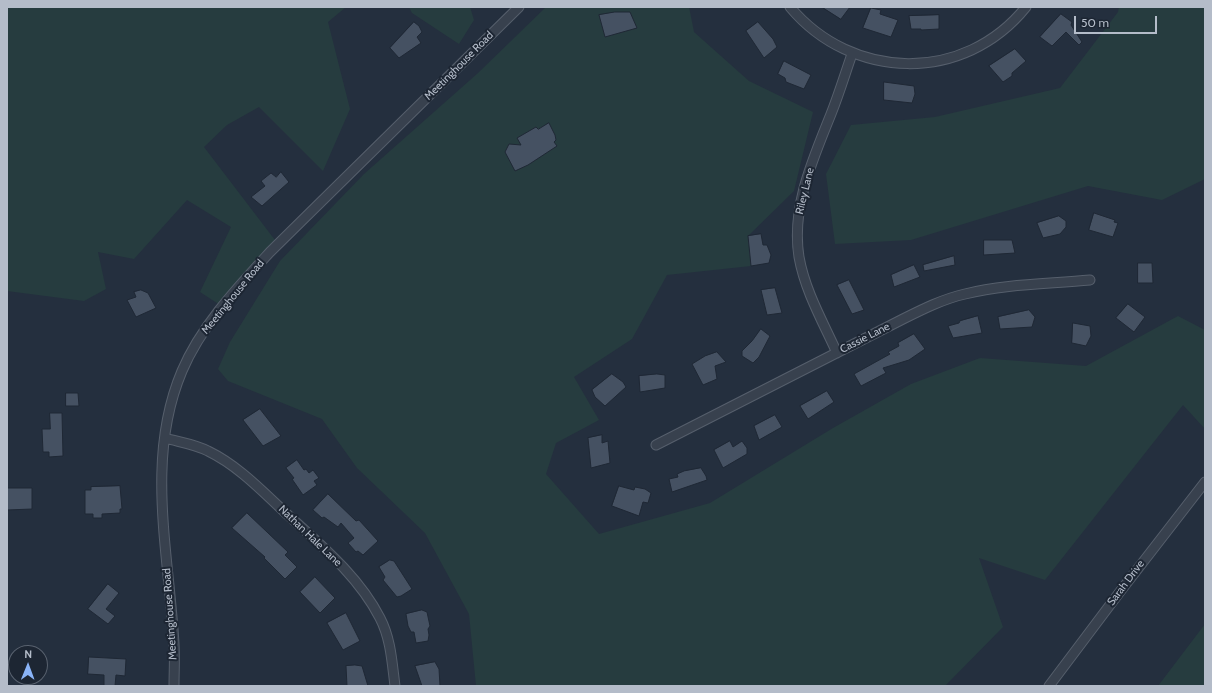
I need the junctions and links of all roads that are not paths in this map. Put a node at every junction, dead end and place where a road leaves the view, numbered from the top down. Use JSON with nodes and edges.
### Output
{"nodes":[{"id":1,"x":519,"y":7,"type":"edge"},
{"id":2,"x":790,"y":7,"type":"edge"},
{"id":3,"x":1026,"y":7,"type":"edge"},
{"id":4,"x":852,"y":54,"type":"junction"},
{"id":5,"x":1090,"y":280,"type":"dead end"},
{"id":6,"x":837,"y":353,"type":"junction"},
{"id":7,"x":165,"y":438,"type":"junction"},
{"id":8,"x":656,"y":445,"type":"dead end"},
{"id":9,"x":1205,"y":482,"type":"edge"},
{"id":10,"x":174,"y":686,"type":"edge"},
{"id":11,"x":395,"y":686,"type":"edge"},
{"id":12,"x":1049,"y":686,"type":"edge"}],
"edges":[{"from":1,"to":7,"type":"street","name":"Meetinghouse Road"},
{"from":2,"to":4,"type":"street"},
{"from":3,"to":4,"type":"street"},
{"from":4,"to":6,"type":"street","name":"Riley Lane"},
{"from":5,"to":6,"type":"street","name":"Cassie Lane"},
{"from":6,"to":8,"type":"street","name":"Cassie Lane"},
{"from":7,"to":10,"type":"street","name":"Meetinghouse Road"},
{"from":7,"to":11,"type":"street","name":"Nathan Hale Lane"},
{"from":9,"to":12,"type":"street","name":"Sarah Drive"}]}
